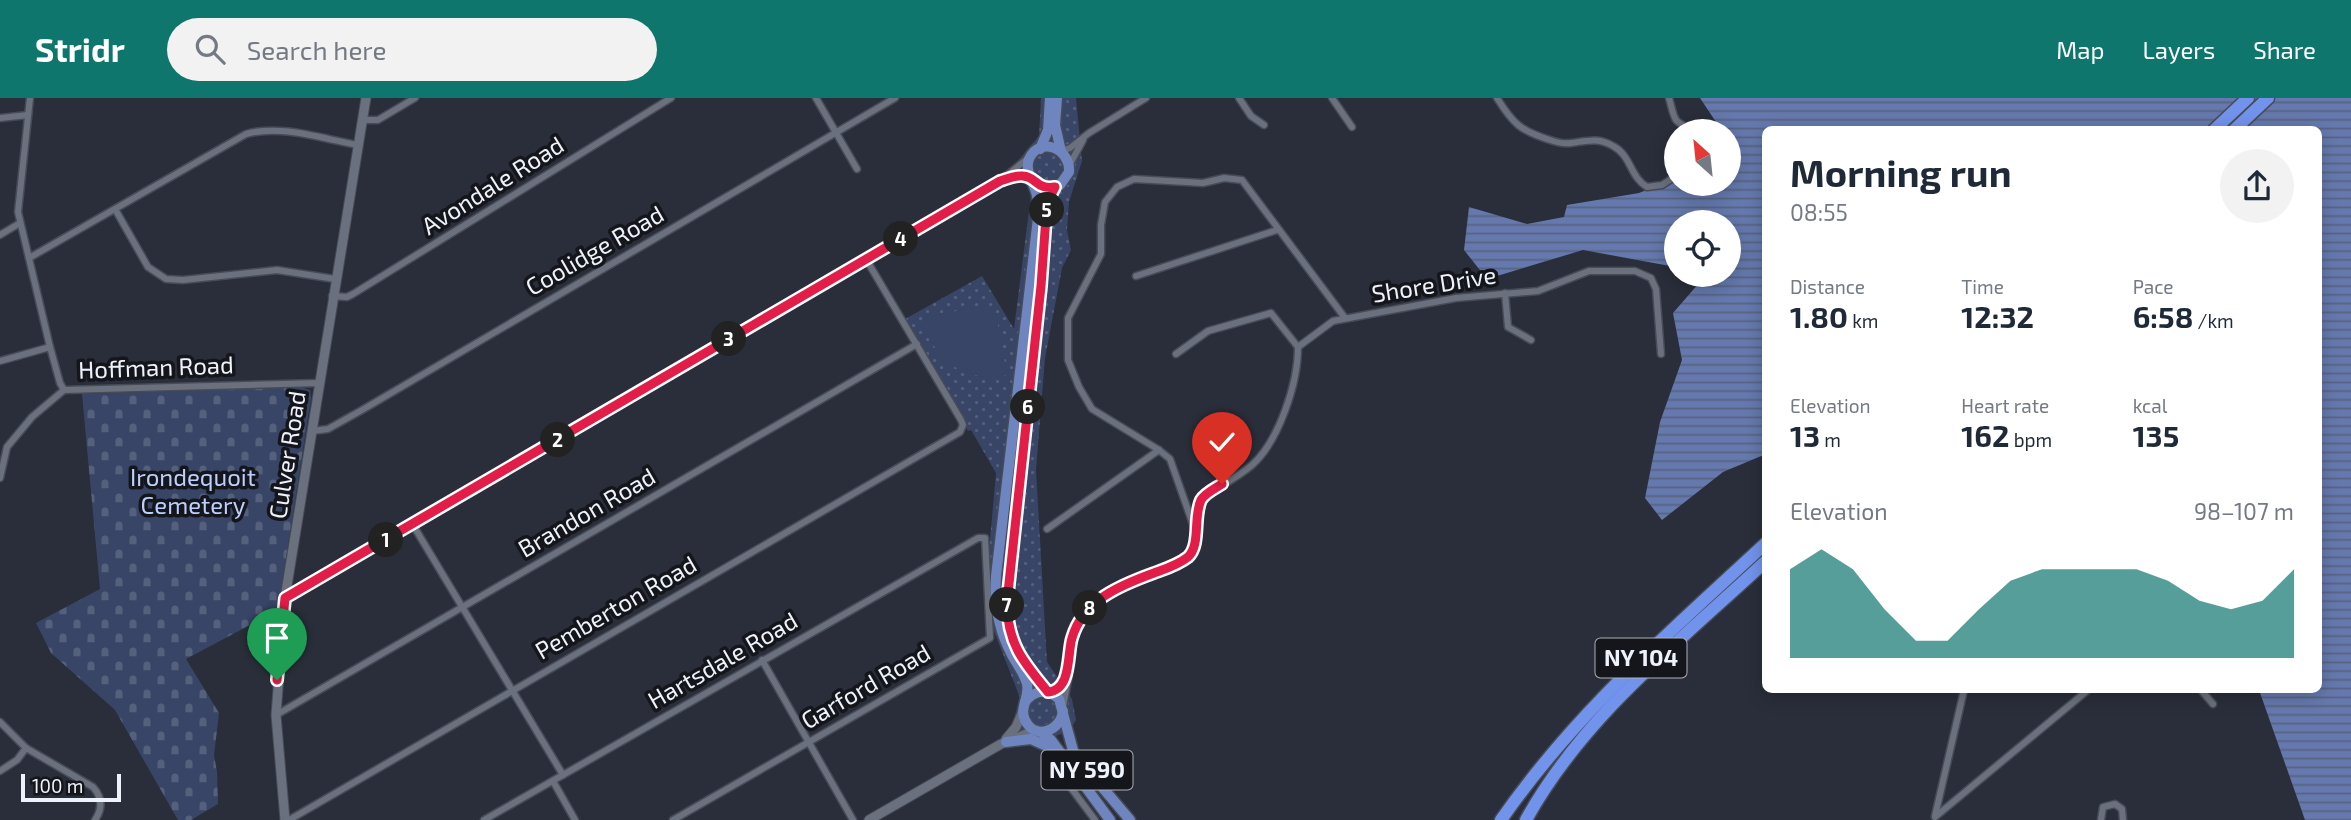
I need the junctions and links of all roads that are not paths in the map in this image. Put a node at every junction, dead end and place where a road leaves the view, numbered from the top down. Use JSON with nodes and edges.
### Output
{"nodes":[{"id":1,"x":30,"y":98,"type":"edge"},
{"id":2,"x":366,"y":98,"type":"edge"},
{"id":3,"x":415,"y":98,"type":"edge"},
{"id":4,"x":671,"y":98,"type":"edge"},
{"id":5,"x":816,"y":98,"type":"edge"},
{"id":6,"x":895,"y":98,"type":"edge"},
{"id":7,"x":1049,"y":98,"type":"edge"},
{"id":8,"x":1057,"y":98,"type":"edge"},
{"id":9,"x":1146,"y":98,"type":"edge"},
{"id":10,"x":1239,"y":98,"type":"edge"},
{"id":11,"x":1332,"y":98,"type":"edge"},
{"id":12,"x":1497,"y":98,"type":"edge"},
{"id":13,"x":1669,"y":98,"type":"edge"},
{"id":14,"x":2248,"y":98,"type":"edge"},
{"id":15,"x":2268,"y":98,"type":"edge"},
{"id":16,"x":28,"y":115,"type":"junction"},
{"id":17,"x":0,"y":118,"type":"edge"},
{"id":18,"x":1675,"y":119,"type":"edge"},
{"id":19,"x":362,"y":120,"type":"junction"},
{"id":20,"x":1264,"y":125,"type":"dead end"},
{"id":21,"x":2218,"y":126,"type":"edge"},
{"id":22,"x":2238,"y":126,"type":"edge"},
{"id":23,"x":1352,"y":127,"type":"dead end"},
{"id":24,"x":836,"y":133,"type":"junction"},
{"id":25,"x":1084,"y":138,"type":"junction"},
{"id":26,"x":358,"y":145,"type":"junction"},
{"id":27,"x":1061,"y":151,"type":"junction"},
{"id":28,"x":1035,"y":152,"type":"junction"},
{"id":29,"x":1069,"y":166,"type":"junction"},
{"id":30,"x":857,"y":169,"type":"dead end"},
{"id":31,"x":1032,"y":179,"type":"junction"},
{"id":32,"x":1000,"y":181,"type":"junction"},
{"id":33,"x":1664,"y":184,"type":"edge"},
{"id":34,"x":1055,"y":187,"type":"junction"},
{"id":35,"x":115,"y":209,"type":"junction"},
{"id":36,"x":20,"y":223,"type":"junction"},
{"id":37,"x":1277,"y":230,"type":"junction"},
{"id":38,"x":0,"y":235,"type":"edge"},
{"id":39,"x":29,"y":258,"type":"junction"},
{"id":40,"x":866,"y":259,"type":"junction"},
{"id":41,"x":1136,"y":276,"type":"dead end"},
{"id":42,"x":335,"y":279,"type":"junction"},
{"id":43,"x":1505,"y":293,"type":"junction"},
{"id":44,"x":332,"y":296,"type":"junction"},
{"id":45,"x":1345,"y":318,"type":"junction"},
{"id":46,"x":1531,"y":340,"type":"dead end"},
{"id":47,"x":917,"y":344,"type":"junction"},
{"id":48,"x":50,"y":347,"type":"junction"},
{"id":49,"x":1298,"y":347,"type":"junction"},
{"id":50,"x":1176,"y":354,"type":"dead end"},
{"id":51,"x":1661,"y":354,"type":"dead end"},
{"id":52,"x":0,"y":361,"type":"edge"},
{"id":53,"x":319,"y":383,"type":"junction"},
{"id":54,"x":64,"y":390,"type":"junction"},
{"id":55,"x":312,"y":431,"type":"junction"},
{"id":56,"x":1159,"y":450,"type":"junction"},
{"id":57,"x":0,"y":478,"type":"edge"},
{"id":58,"x":413,"y":525,"type":"junction"},
{"id":59,"x":1047,"y":529,"type":"dead end"},
{"id":60,"x":1195,"y":530,"type":"junction"},
{"id":61,"x":983,"y":537,"type":"joint"},
{"id":62,"x":1762,"y":547,"type":"edge"},
{"id":63,"x":1762,"y":565,"type":"edge"},
{"id":64,"x":285,"y":598,"type":"junction"},
{"id":65,"x":463,"y":607,"type":"junction"},
{"id":66,"x":762,"y":660,"type":"junction"},
{"id":67,"x":1070,"y":663,"type":"junction"},
{"id":68,"x":513,"y":690,"type":"junction"},
{"id":69,"x":1049,"y":692,"type":"junction"},
{"id":70,"x":1963,"y":693,"type":"edge"},
{"id":71,"x":2084,"y":693,"type":"edge"},
{"id":72,"x":2204,"y":693,"type":"edge"},
{"id":73,"x":2213,"y":704,"type":"dead end"},
{"id":74,"x":1024,"y":706,"type":"junction"},
{"id":75,"x":1063,"y":710,"type":"junction"},
{"id":76,"x":276,"y":715,"type":"junction"},
{"id":77,"x":0,"y":722,"type":"edge"},
{"id":78,"x":1038,"y":731,"type":"junction"},
{"id":79,"x":809,"y":741,"type":"junction"},
{"id":80,"x":1002,"y":744,"type":"junction"},
{"id":81,"x":26,"y":748,"type":"junction"},
{"id":82,"x":1059,"y":762,"type":"junction"},
{"id":83,"x":0,"y":771,"type":"edge"},
{"id":84,"x":563,"y":775,"type":"junction"},
{"id":85,"x":553,"y":781,"type":"junction"},
{"id":86,"x":1504,"y":816,"type":"edge"},
{"id":87,"x":1933,"y":818,"type":"edge"},
{"id":88,"x":94,"y":820,"type":"edge"},
{"id":89,"x":287,"y":820,"type":"edge"},
{"id":90,"x":484,"y":820,"type":"edge"},
{"id":91,"x":575,"y":820,"type":"edge"},
{"id":92,"x":673,"y":820,"type":"edge"},
{"id":93,"x":853,"y":820,"type":"edge"},
{"id":94,"x":869,"y":820,"type":"edge"},
{"id":95,"x":1095,"y":820,"type":"edge"},
{"id":96,"x":1110,"y":820,"type":"edge"},
{"id":97,"x":1130,"y":820,"type":"edge"},
{"id":98,"x":1526,"y":820,"type":"edge"},
{"id":99,"x":2101,"y":820,"type":"edge"},
{"id":100,"x":2123,"y":820,"type":"edge"}],
"edges":[{"from":1,"to":16,"type":"street"},
{"from":2,"to":19,"type":"main road","name":"Culver Road"},
{"from":3,"to":19,"type":"street"},
{"from":4,"to":44,"type":"street","name":"Avondale Road"},
{"from":5,"to":24,"type":"street"},
{"from":6,"to":24,"type":"street","name":"Coolidge Road"},
{"from":7,"to":28,"type":"main road"},
{"from":8,"to":27,"type":"main road"},
{"from":9,"to":25,"type":"street"},
{"from":10,"to":20,"type":"street"},
{"from":11,"to":23,"type":"street"},
{"from":12,"to":33,"type":"street"},
{"from":13,"to":18,"type":"street"},
{"from":14,"to":21,"type":"highway"},
{"from":15,"to":22,"type":"highway"},
{"from":16,"to":17,"type":"street"},
{"from":16,"to":36,"type":"street"},
{"from":19,"to":26,"type":"main road","name":"Culver Road"},
{"from":24,"to":30,"type":"street"},
{"from":24,"to":55,"type":"street","name":"Coolidge Road"},
{"from":25,"to":27,"type":"street"},
{"from":25,"to":29,"type":"street"},
{"from":26,"to":35,"type":"street"},
{"from":26,"to":42,"type":"main road","name":"Culver Road"},
{"from":27,"to":28,"type":"main road"},
{"from":27,"to":29,"type":"main road"},
{"from":28,"to":31,"type":"main road"},
{"from":28,"to":32,"type":"street"},
{"from":29,"to":34,"type":"main road"},
{"from":31,"to":32,"type":"street"},
{"from":31,"to":34,"type":"main road"},
{"from":31,"to":74,"type":"main road"},
{"from":32,"to":40,"type":"street"},
{"from":34,"to":69,"type":"main road"},
{"from":35,"to":39,"type":"street"},
{"from":35,"to":42,"type":"street"},
{"from":36,"to":38,"type":"street"},
{"from":36,"to":39,"type":"street"},
{"from":37,"to":41,"type":"street"},
{"from":37,"to":45,"type":"street"},
{"from":37,"to":56,"type":"street"},
{"from":39,"to":48,"type":"street"},
{"from":40,"to":47,"type":"street"},
{"from":40,"to":58,"type":"street"},
{"from":42,"to":44,"type":"main road","name":"Culver Road"},
{"from":43,"to":45,"type":"street","name":"Shore Drive"},
{"from":43,"to":46,"type":"street"},
{"from":43,"to":51,"type":"street","name":"Shore Drive"},
{"from":44,"to":53,"type":"main road","name":"Culver Road"},
{"from":45,"to":49,"type":"street","name":"Shore Drive"},
{"from":47,"to":65,"type":"street","name":"Brandon Road"},
{"from":47,"to":68,"type":"street","name":"Pemberton Road"},
{"from":48,"to":52,"type":"street"},
{"from":48,"to":54,"type":"street"},
{"from":49,"to":50,"type":"street"},
{"from":49,"to":60,"type":"street"},
{"from":53,"to":54,"type":"street","name":"Hoffman Road"},
{"from":53,"to":55,"type":"main road","name":"Culver Road"},
{"from":54,"to":57,"type":"street","name":"Hoffman Road"},
{"from":55,"to":64,"type":"main road","name":"Culver Road"},
{"from":56,"to":59,"type":"street"},
{"from":56,"to":60,"type":"street"},
{"from":58,"to":64,"type":"street"},
{"from":58,"to":65,"type":"street"},
{"from":60,"to":67,"type":"street"},
{"from":61,"to":66,"type":"street","name":"Hartsdale Road"},
{"from":61,"to":79,"type":"street","name":"Garford Road"},
{"from":62,"to":86,"type":"highway","number":"NY 104"},
{"from":63,"to":98,"type":"highway","number":"NY 104"},
{"from":64,"to":76,"type":"main road","name":"Culver Road"},
{"from":65,"to":68,"type":"street"},
{"from":65,"to":76,"type":"street","name":"Brandon Road"},
{"from":66,"to":79,"type":"street"},
{"from":66,"to":84,"type":"street","name":"Hartsdale Road"},
{"from":67,"to":69,"type":"street"},
{"from":67,"to":75,"type":"street"},
{"from":68,"to":84,"type":"street"},
{"from":68,"to":89,"type":"street","name":"Pemberton Road"},
{"from":69,"to":74,"type":"main road"},
{"from":69,"to":75,"type":"main road"},
{"from":70,"to":87,"type":"street"},
{"from":71,"to":87,"type":"street"},
{"from":72,"to":73,"type":"street"},
{"from":74,"to":78,"type":"main road"},
{"from":74,"to":80,"type":"main road"},
{"from":75,"to":78,"type":"main road"},
{"from":75,"to":97,"type":"main road","number":"NY 590"},
{"from":76,"to":89,"type":"main road","name":"Culver Road"},
{"from":77,"to":81,"type":"street"},
{"from":78,"to":80,"type":"main road"},
{"from":78,"to":82,"type":"main road","number":"NY 590"},
{"from":79,"to":92,"type":"street","name":"Garford Road"},
{"from":79,"to":93,"type":"street"},
{"from":80,"to":82,"type":"main road"},
{"from":80,"to":94,"type":"main road"},
{"from":81,"to":83,"type":"street"},
{"from":81,"to":88,"type":"street"},
{"from":82,"to":95,"type":"street"},
{"from":82,"to":96,"type":"main road","number":"NY 590"},
{"from":84,"to":85,"type":"street","name":"Hartsdale Road"},
{"from":85,"to":90,"type":"street","name":"Hartsdale Road"},
{"from":85,"to":91,"type":"street"},
{"from":99,"to":100,"type":"street"}]}
